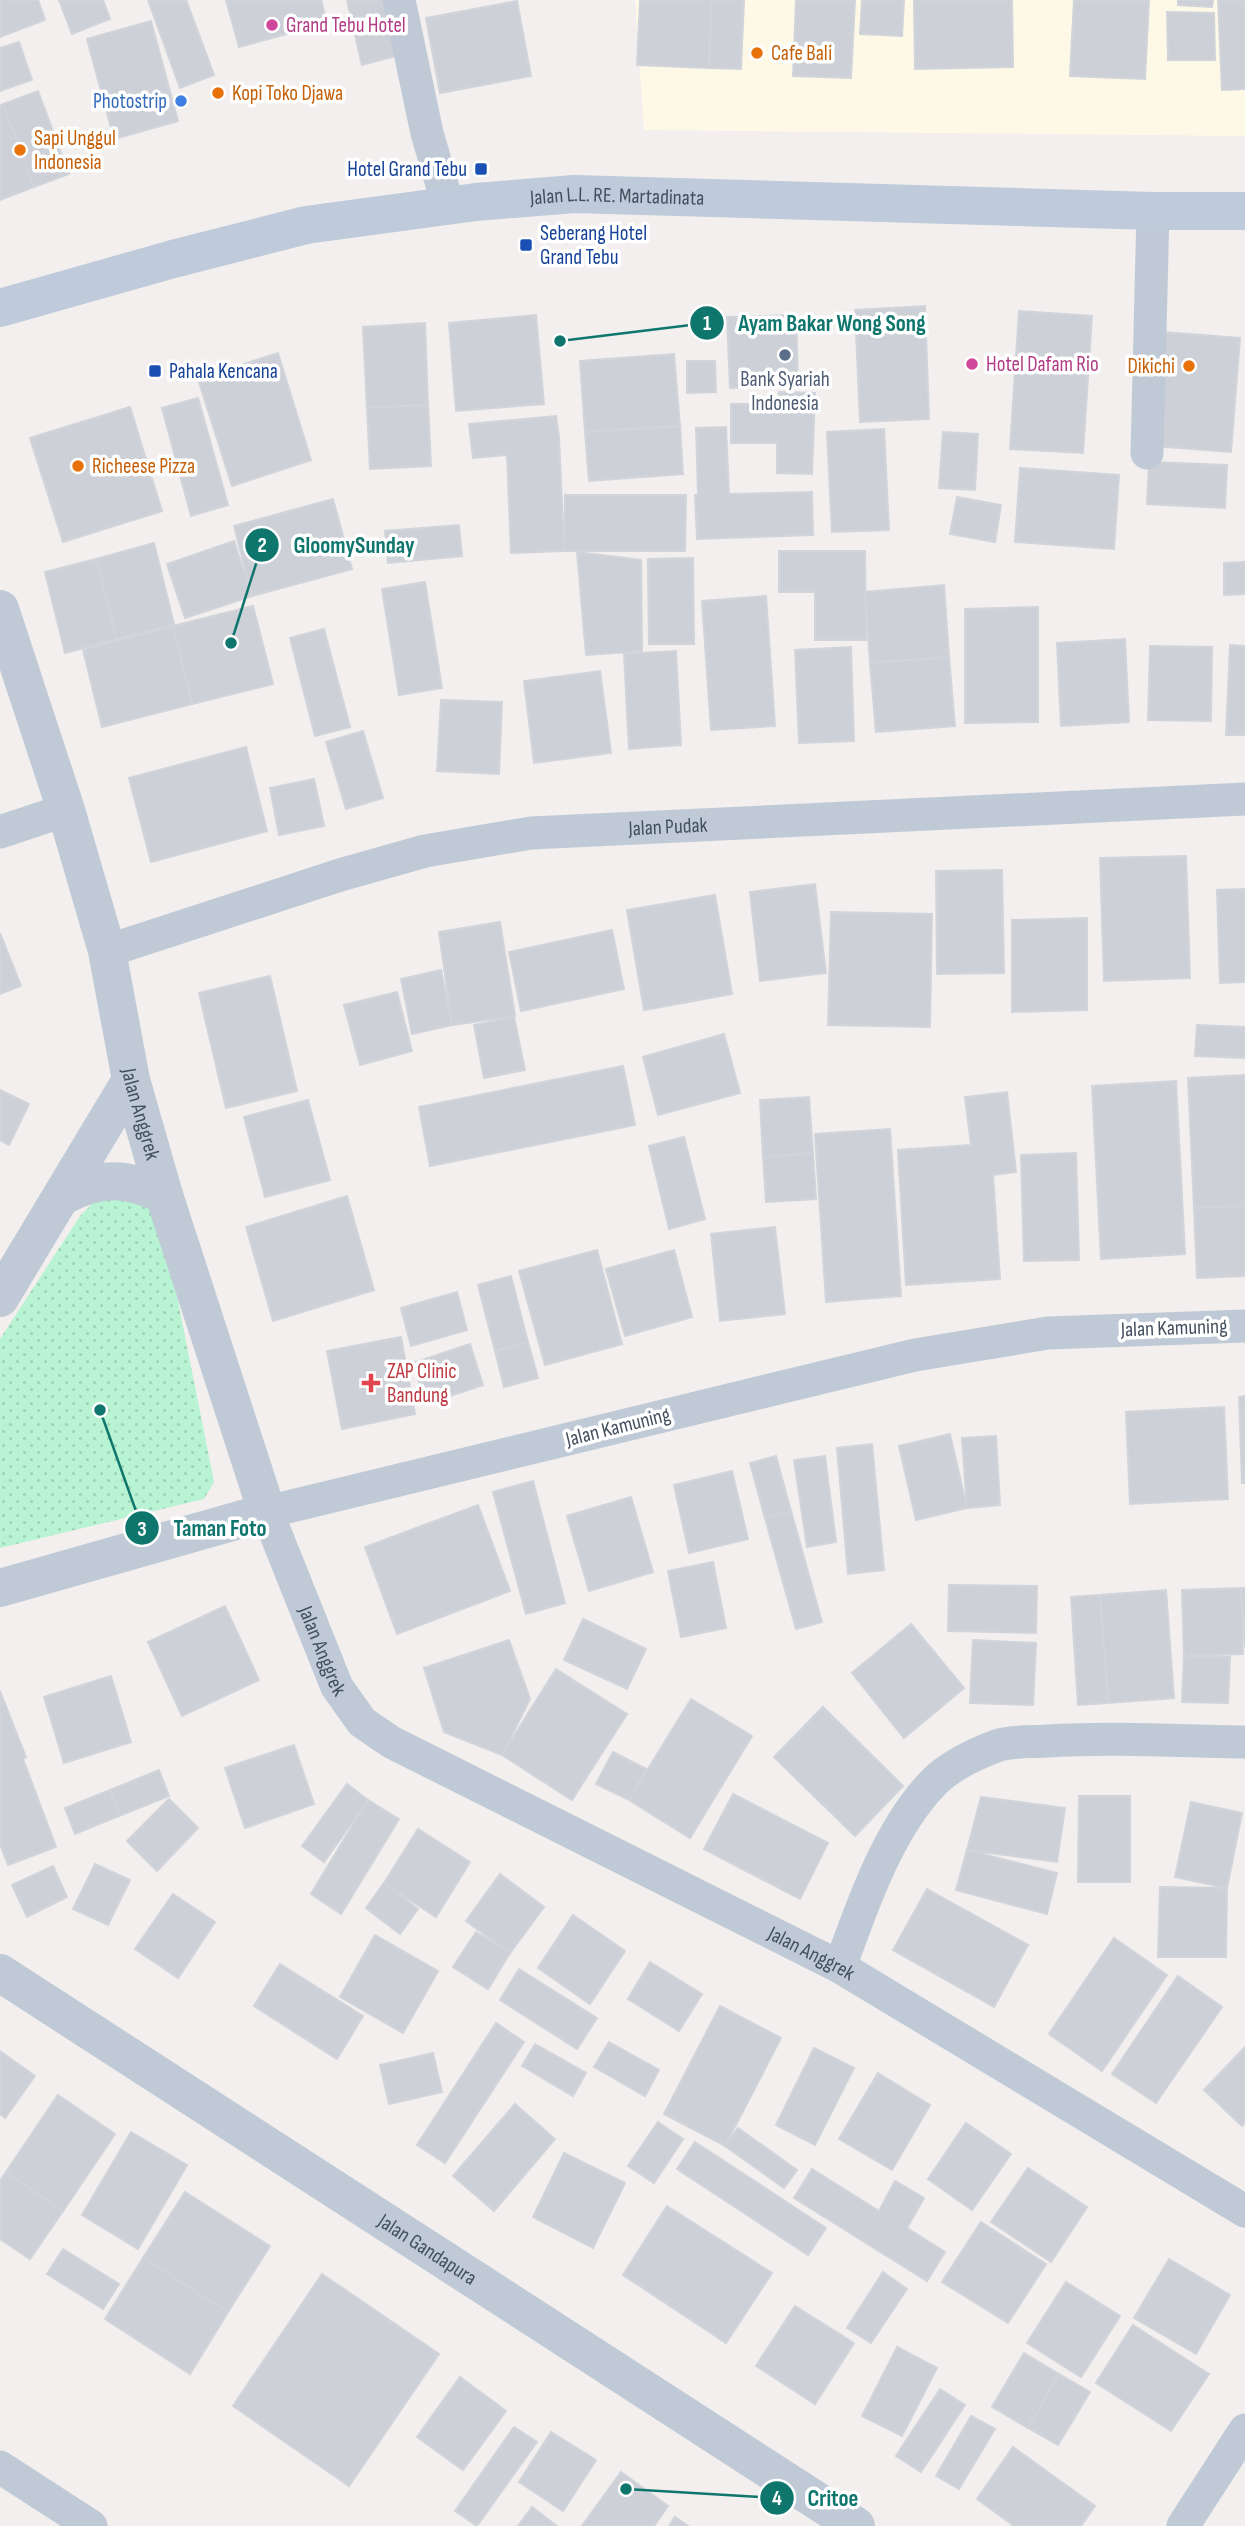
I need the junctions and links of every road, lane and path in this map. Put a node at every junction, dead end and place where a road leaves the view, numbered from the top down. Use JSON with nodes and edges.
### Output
{"nodes":[{"id":1,"x":399,"y":0,"type":"edge"},
{"id":2,"x":448,"y":205,"type":"junction"},
{"id":3,"x":1153,"y":211,"type":"junction"},
{"id":4,"x":1245,"y":211,"type":"edge"},
{"id":5,"x":0,"y":308,"type":"edge"},
{"id":6,"x":1147,"y":453,"type":"dead end"},
{"id":7,"x":0,"y":609,"type":"edge"},
{"id":8,"x":1245,"y":799,"type":"edge"},
{"id":9,"x":66,"y":810,"type":"junction"},
{"id":10,"x":0,"y":832,"type":"edge"},
{"id":11,"x":107,"y":951,"type":"junction"},
{"id":12,"x":131,"y":1080,"type":"junction"},
{"id":13,"x":164,"y":1195,"type":"junction"},
{"id":14,"x":63,"y":1196,"type":"junction"},
{"id":15,"x":0,"y":1298,"type":"edge"},
{"id":16,"x":1245,"y":1326,"type":"edge"},
{"id":17,"x":267,"y":1512,"type":"junction"},
{"id":18,"x":0,"y":1588,"type":"edge"},
{"id":19,"x":1245,"y":1742,"type":"edge"},
{"id":20,"x":840,"y":1967,"type":"junction"},
{"id":21,"x":0,"y":1973,"type":"edge"},
{"id":22,"x":1245,"y":2211,"type":"edge"},
{"id":23,"x":1245,"y":2430,"type":"edge"},
{"id":24,"x":0,"y":2467,"type":"edge"},
{"id":25,"x":91,"y":2526,"type":"edge"},
{"id":26,"x":856,"y":2526,"type":"edge"},
{"id":27,"x":1183,"y":2526,"type":"edge"}],
"edges":[{"from":1,"to":2,"type":"street"},
{"from":2,"to":3,"type":"main road","name":"Jalan L.L. RE. Martadinata"},
{"from":2,"to":5,"type":"main road","name":"Jalan L.L. RE. Martadinata"},
{"from":3,"to":4,"type":"main road","name":"Jalan L.L. RE. Martadinata"},
{"from":3,"to":6,"type":"street"},
{"from":7,"to":9,"type":"street","name":"Jalan Anggrek"},
{"from":8,"to":11,"type":"street","name":"Jalan Pudak"},
{"from":9,"to":10,"type":"street"},
{"from":9,"to":11,"type":"street","name":"Jalan Anggrek"},
{"from":11,"to":12,"type":"street","name":"Jalan Anggrek"},
{"from":12,"to":13,"type":"street","name":"Jalan Anggrek"},
{"from":12,"to":14,"type":"street"},
{"from":13,"to":14,"type":"street"},
{"from":13,"to":17,"type":"street","name":"Jalan Anggrek"},
{"from":14,"to":15,"type":"street"},
{"from":16,"to":17,"type":"street","name":"Jalan Kamuning"},
{"from":17,"to":18,"type":"street","name":"Jalan Kamuning"},
{"from":17,"to":20,"type":"street","name":"Jalan Anggrek"},
{"from":19,"to":20,"type":"street"},
{"from":20,"to":22,"type":"street","name":"Jalan Anggrek"},
{"from":21,"to":26,"type":"street","name":"Jalan Gandapura"},
{"from":23,"to":27,"type":"street"},
{"from":24,"to":25,"type":"street"}]}
